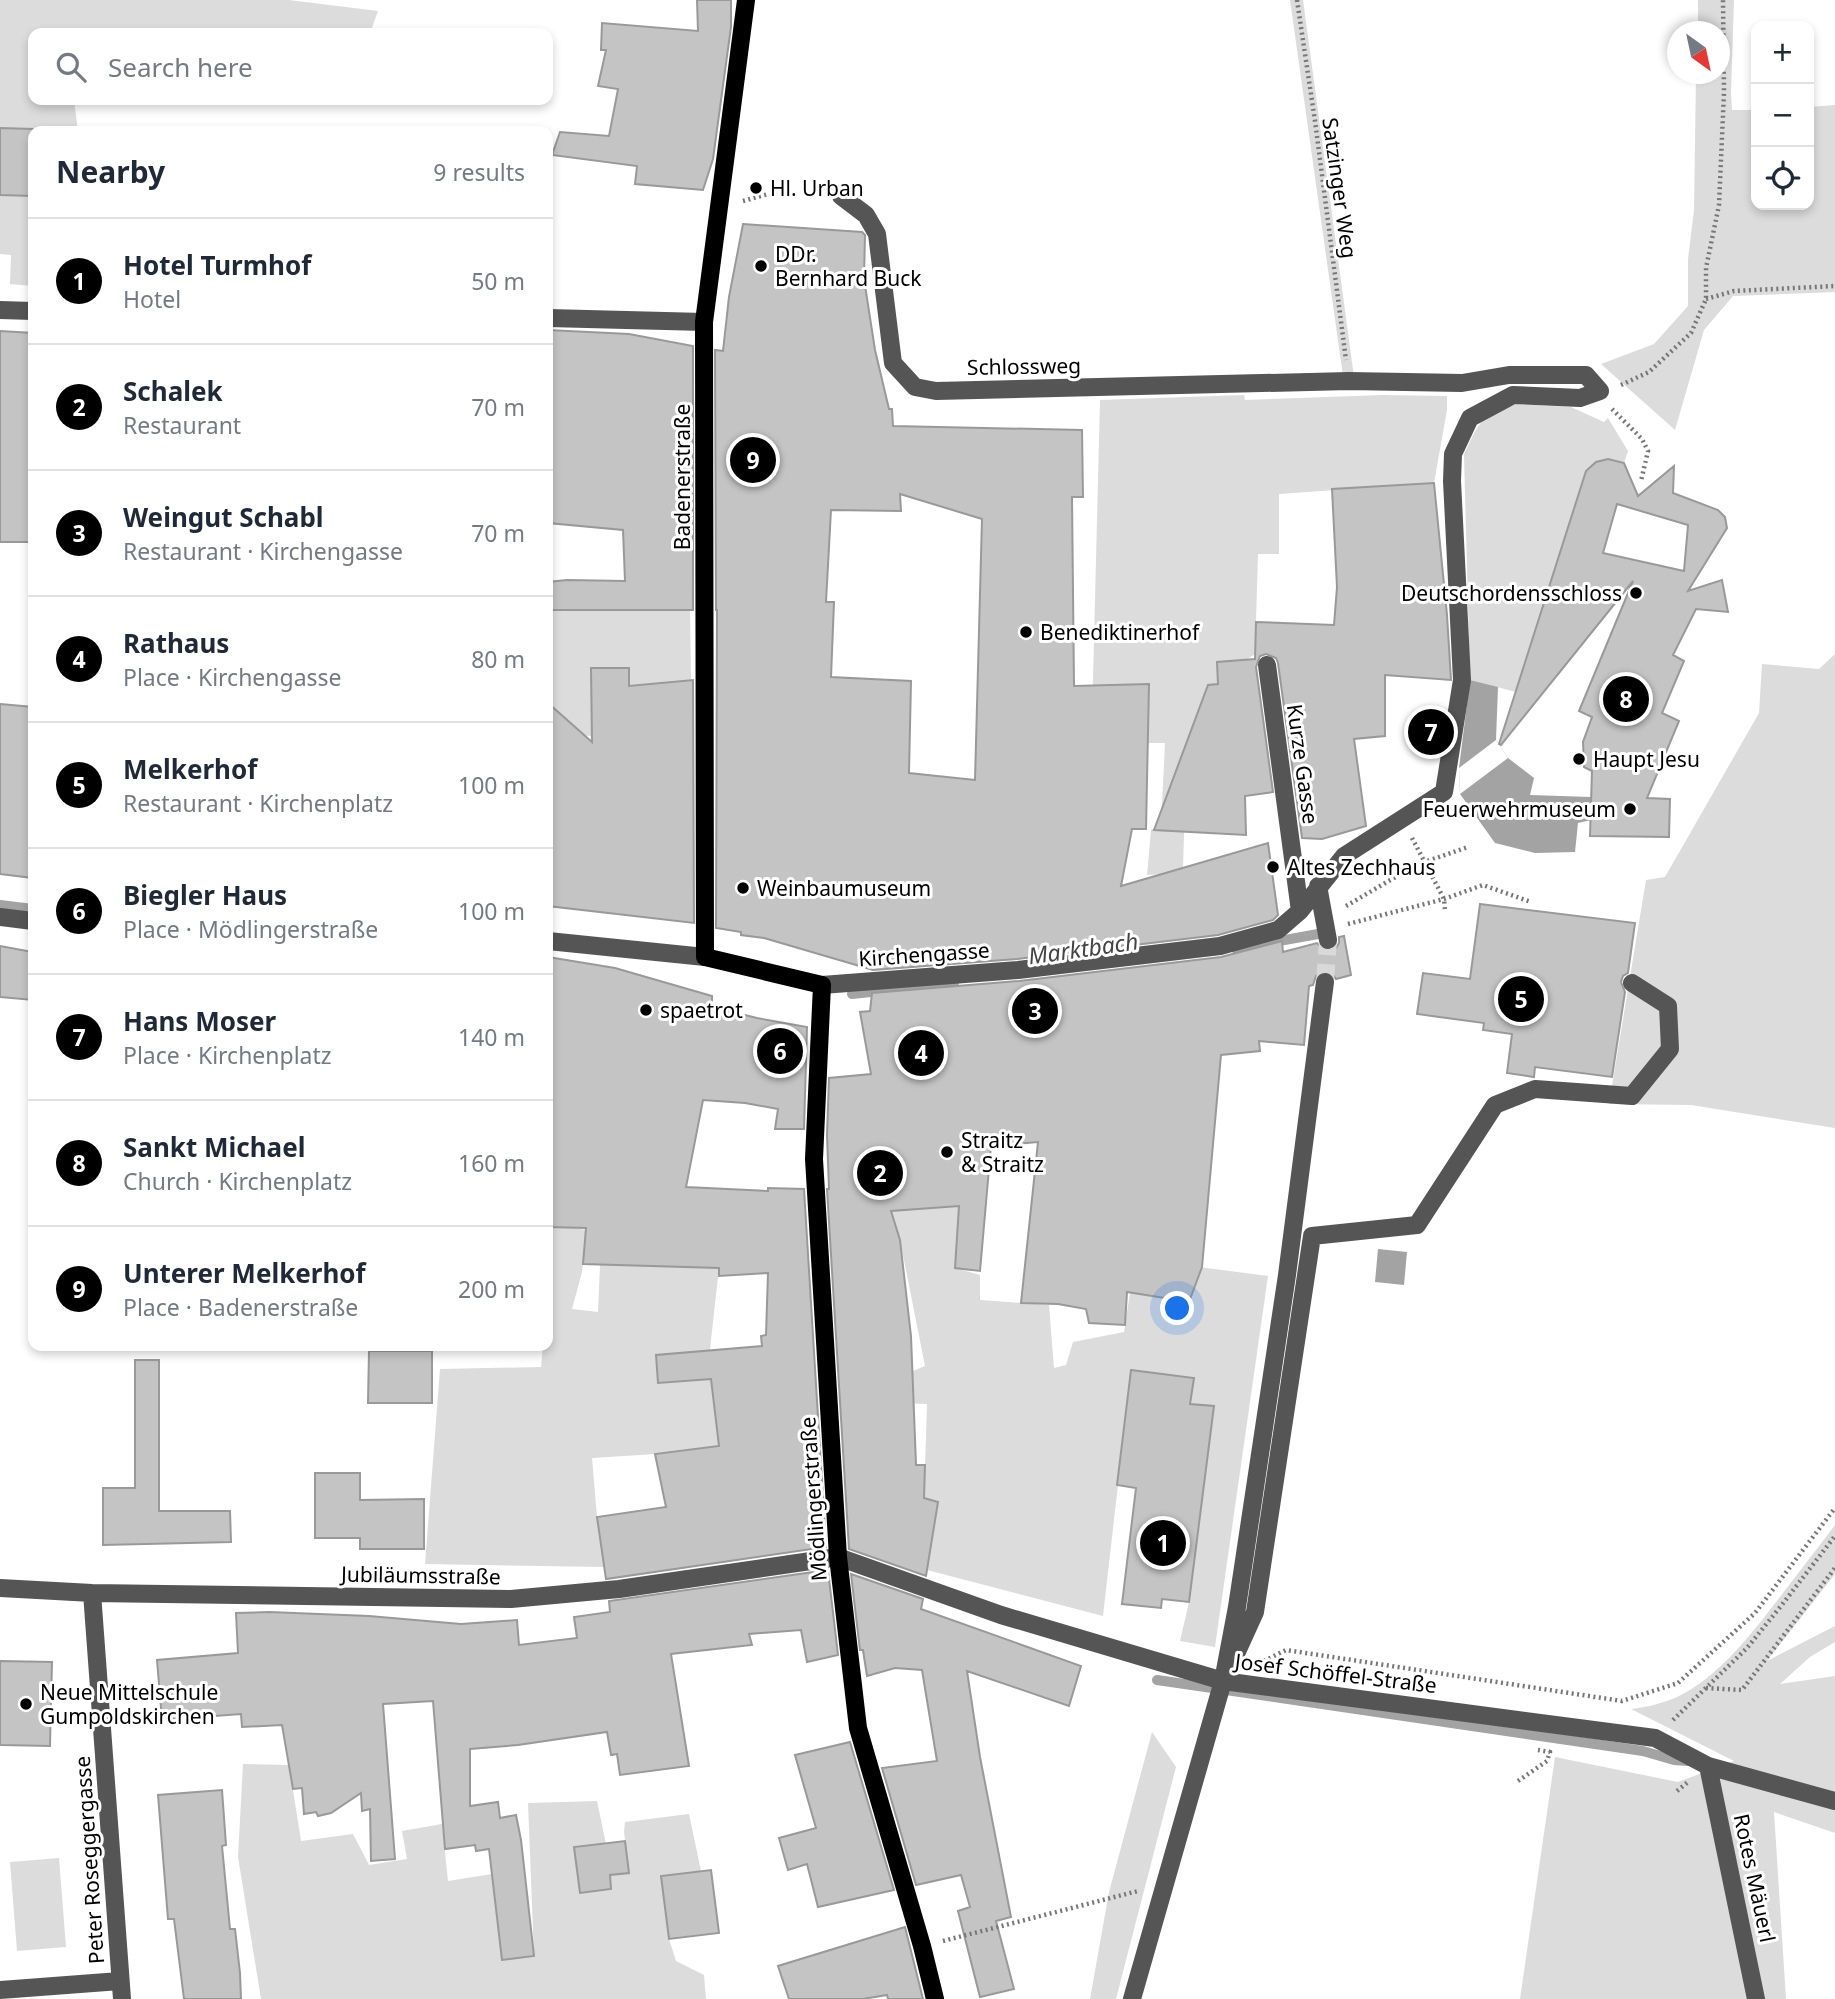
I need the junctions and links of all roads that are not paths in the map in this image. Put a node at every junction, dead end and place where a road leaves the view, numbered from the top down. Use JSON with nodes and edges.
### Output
{"nodes":[{"id":1,"x":746,"y":0,"type":"edge"},
{"id":2,"x":841,"y":196,"type":"dead end"},
{"id":3,"x":0,"y":310,"type":"edge"},
{"id":4,"x":28,"y":311,"type":"edge"},
{"id":5,"x":553,"y":318,"type":"edge"},
{"id":6,"x":704,"y":322,"type":"junction"},
{"id":7,"x":1267,"y":665,"type":"dead end"},
{"id":8,"x":1318,"y":886,"type":"junction"},
{"id":9,"x":1300,"y":911,"type":"junction"},
{"id":10,"x":0,"y":917,"type":"edge"},
{"id":11,"x":28,"y":920,"type":"edge"},
{"id":12,"x":1326,"y":929,"type":"tunnel mouth"},
{"id":13,"x":553,"y":942,"type":"edge"},
{"id":14,"x":705,"y":957,"type":"junction"},
{"id":15,"x":1325,"y":982,"type":"tunnel mouth"},
{"id":16,"x":1632,"y":983,"type":"dead end"},
{"id":17,"x":822,"y":985,"type":"junction"},
{"id":18,"x":838,"y":1557,"type":"junction"},
{"id":19,"x":0,"y":1588,"type":"edge"},
{"id":20,"x":92,"y":1593,"type":"junction"},
{"id":21,"x":1223,"y":1681,"type":"junction"},
{"id":22,"x":1708,"y":1766,"type":"junction"},
{"id":23,"x":1835,"y":1801,"type":"edge"},
{"id":24,"x":0,"y":1990,"type":"edge"},
{"id":25,"x":121,"y":1990,"type":"edge"},
{"id":26,"x":935,"y":1999,"type":"edge"},
{"id":27,"x":1132,"y":1999,"type":"edge"},
{"id":28,"x":1756,"y":1999,"type":"edge"}],
"edges":[{"from":1,"to":6,"type":"main road","name":"Badenerstraße"},
{"from":2,"to":8,"type":"street","name":"Schlossweg"},
{"from":3,"to":4,"type":"street"},
{"from":5,"to":6,"type":"street"},
{"from":6,"to":14,"type":"main road","name":"Badenerstraße"},
{"from":7,"to":9,"type":"street","name":"Kurze Gasse"},
{"from":8,"to":9,"type":"street"},
{"from":8,"to":12,"type":"street"},
{"from":9,"to":17,"type":"street","name":"Kirchengasse"},
{"from":10,"to":11,"type":"street"},
{"from":13,"to":14,"type":"street"},
{"from":14,"to":17,"type":"main road"},
{"from":15,"to":21,"type":"street"},
{"from":16,"to":21,"type":"street"},
{"from":17,"to":18,"type":"main road","name":"Mödlingerstraße"},
{"from":18,"to":20,"type":"street","name":"Jubiläumsstraße"},
{"from":18,"to":21,"type":"street","name":"Josef Schöffel-Straße"},
{"from":18,"to":26,"type":"main road","name":"Mödlingerstraße"},
{"from":19,"to":20,"type":"street","name":"Jubiläumsstraße"},
{"from":20,"to":25,"type":"street","name":"Peter Roseggergasse"},
{"from":21,"to":22,"type":"street","name":"Josef Schöffel-Straße"},
{"from":21,"to":27,"type":"street"},
{"from":22,"to":23,"type":"street","name":"Josef Schöffel-Straße"},
{"from":22,"to":28,"type":"street","name":"Rotes Mäuerl"},
{"from":24,"to":25,"type":"street"}]}
